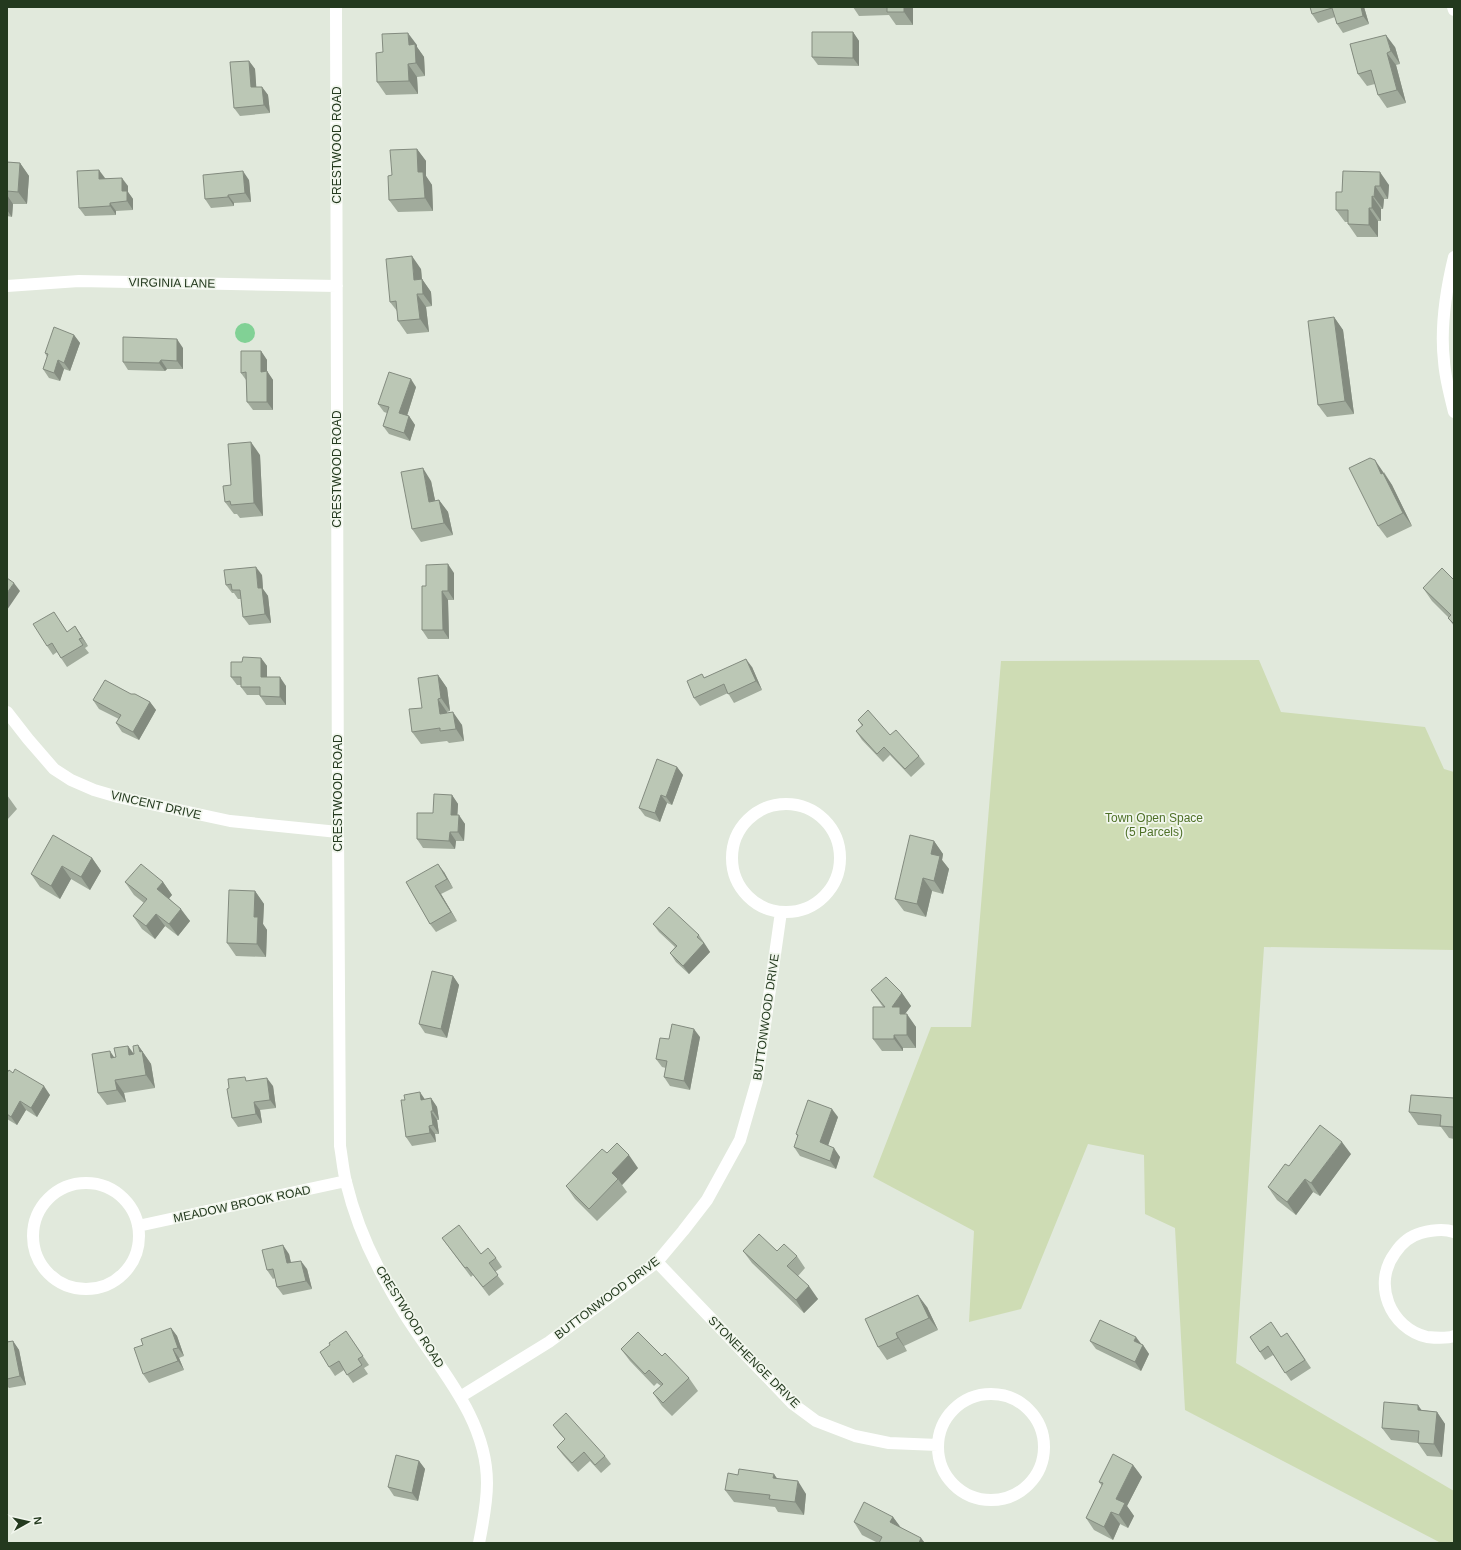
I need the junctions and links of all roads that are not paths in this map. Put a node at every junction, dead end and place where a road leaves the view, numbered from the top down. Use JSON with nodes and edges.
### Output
{"nodes":[{"id":1,"x":336,"y":7,"type":"edge"},
{"id":2,"x":1453,"y":7,"type":"edge"},
{"id":3,"x":1454,"y":10,"type":"edge"},
{"id":4,"x":1454,"y":257,"type":"edge"},
{"id":5,"x":7,"y":286,"type":"edge"},
{"id":6,"x":337,"y":286,"type":"junction"},
{"id":7,"x":1454,"y":412,"type":"edge"},
{"id":8,"x":7,"y":712,"type":"edge"},
{"id":9,"x":338,"y":832,"type":"junction"},
{"id":10,"x":781,"y":912,"type":"junction"},
{"id":11,"x":346,"y":1181,"type":"junction"},
{"id":12,"x":138,"y":1226,"type":"junction"},
{"id":13,"x":1454,"y":1232,"type":"edge"},
{"id":14,"x":656,"y":1262,"type":"junction"},
{"id":15,"x":1454,"y":1336,"type":"edge"},
{"id":16,"x":460,"y":1397,"type":"junction"},
{"id":17,"x":938,"y":1444,"type":"junction"},
{"id":18,"x":479,"y":1543,"type":"edge"}],
"edges":[{"from":1,"to":6,"type":"street","name":"CRESTWOOD ROAD"},
{"from":2,"to":3,"type":"street"},
{"from":4,"to":7,"type":"street"},
{"from":5,"to":6,"type":"street","name":"VIRGINIA LANE"},
{"from":6,"to":9,"type":"street","name":"CRESTWOOD ROAD"},
{"from":8,"to":9,"type":"street","name":"VINCENT DRIVE"},
{"from":9,"to":11,"type":"street","name":"CRESTWOOD ROAD"},
{"from":10,"to":10,"type":"street"},
{"from":10,"to":14,"type":"street","name":"BUTTONWOOD DRIVE"},
{"from":11,"to":12,"type":"street","name":"MEADOW BROOK ROAD"},
{"from":11,"to":16,"type":"street","name":"CRESTWOOD ROAD"},
{"from":12,"to":12,"type":"street"},
{"from":13,"to":15,"type":"street"},
{"from":14,"to":16,"type":"street","name":"BUTTONWOOD DRIVE"},
{"from":14,"to":17,"type":"street","name":"STONEHENGE DRIVE"},
{"from":16,"to":18,"type":"street","name":"CRESTWOOD ROAD"},
{"from":17,"to":17,"type":"street"}]}
